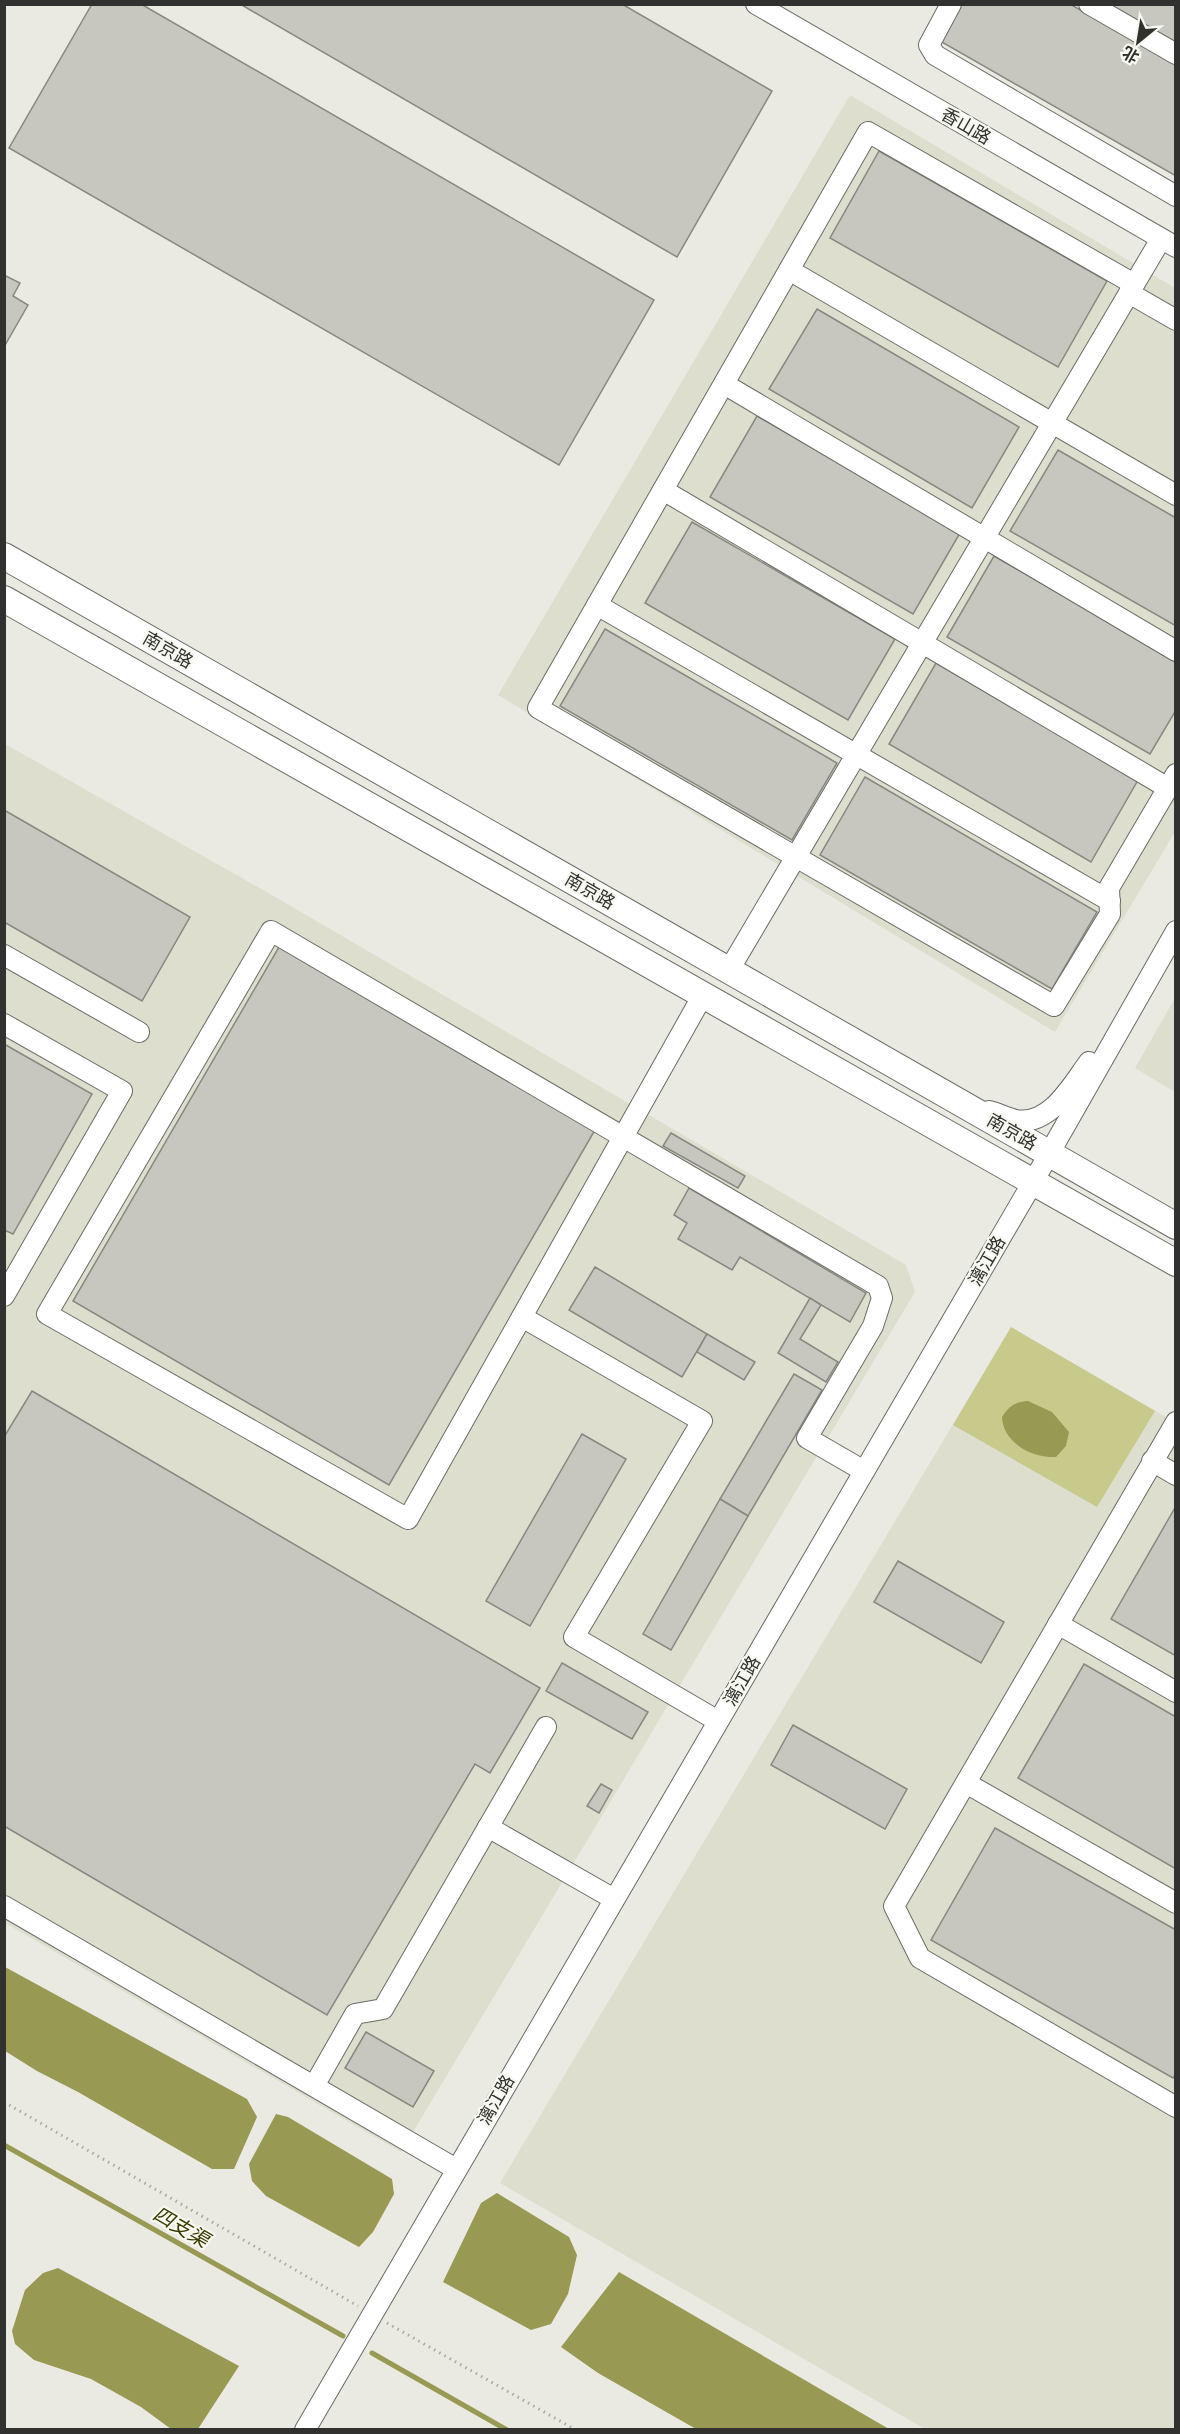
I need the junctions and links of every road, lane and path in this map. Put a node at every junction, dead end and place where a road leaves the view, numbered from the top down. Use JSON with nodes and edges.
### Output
{"nodes":[{"id":1,"x":756,"y":4,"type":"edge"},
{"id":2,"x":951,"y":4,"type":"edge"},
{"id":3,"x":1089,"y":4,"type":"edge"},
{"id":4,"x":1176,"y":54,"type":"edge"},
{"id":5,"x":1176,"y":196,"type":"edge"},
{"id":6,"x":1168,"y":243,"type":"edge"},
{"id":7,"x":789,"y":270,"type":"junction"},
{"id":8,"x":1131,"y":288,"type":"junction"},
{"id":9,"x":1176,"y":320,"type":"edge"},
{"id":10,"x":724,"y":384,"type":"junction"},
{"id":11,"x":1052,"y":424,"type":"junction"},
{"id":12,"x":663,"y":490,"type":"junction"},
{"id":13,"x":1176,"y":495,"type":"edge"},
{"id":14,"x":984,"y":538,"type":"junction"},
{"id":15,"x":4,"y":556,"type":"edge"},
{"id":16,"x":4,"y":599,"type":"edge"},
{"id":17,"x":597,"y":605,"type":"junction"},
{"id":18,"x":922,"y":643,"type":"junction"},
{"id":19,"x":1176,"y":651,"type":"edge"},
{"id":20,"x":856,"y":755,"type":"junction"},
{"id":21,"x":1172,"y":781,"type":"edge"},
{"id":22,"x":796,"y":857,"type":"junction"},
{"id":23,"x":1110,"y":901,"type":"junction"},
{"id":24,"x":1176,"y":931,"type":"edge"},
{"id":25,"x":4,"y":955,"type":"edge"},
{"id":26,"x":729,"y":970,"type":"junction"},
{"id":27,"x":703,"y":995,"type":"junction"},
{"id":28,"x":1139,"y":995,"type":"junction"},
{"id":29,"x":4,"y":1024,"type":"edge"},
{"id":30,"x":139,"y":1032,"type":"dead end"},
{"id":31,"x":953,"y":1098,"type":"junction"},
{"id":32,"x":623,"y":1137,"type":"junction"},
{"id":33,"x":1049,"y":1153,"type":"junction"},
{"id":34,"x":1033,"y":1182,"type":"junction"},
{"id":35,"x":1176,"y":1226,"type":"edge"},
{"id":36,"x":1176,"y":1263,"type":"edge"},
{"id":37,"x":11,"y":1269,"type":"edge"},
{"id":38,"x":4,"y":1296,"type":"edge"},
{"id":39,"x":522,"y":1317,"type":"junction"},
{"id":40,"x":1176,"y":1422,"type":"edge"},
{"id":41,"x":1152,"y":1461,"type":"junction"},
{"id":42,"x":864,"y":1471,"type":"junction"},
{"id":43,"x":1176,"y":1475,"type":"edge"},
{"id":44,"x":1058,"y":1624,"type":"junction"},
{"id":45,"x":1176,"y":1692,"type":"edge"},
{"id":46,"x":718,"y":1721,"type":"junction"},
{"id":47,"x":546,"y":1727,"type":"dead end"},
{"id":48,"x":966,"y":1783,"type":"junction"},
{"id":49,"x":488,"y":1827,"type":"junction"},
{"id":50,"x":614,"y":1899,"type":"junction"},
{"id":51,"x":1176,"y":1903,"type":"edge"},
{"id":52,"x":4,"y":1906,"type":"edge"},
{"id":53,"x":314,"y":2086,"type":"junction"},
{"id":54,"x":4,"y":2102,"type":"edge"},
{"id":55,"x":1176,"y":2107,"type":"edge"},
{"id":56,"x":456,"y":2169,"type":"junction"},
{"id":57,"x":372,"y":2314,"type":"junction"},
{"id":58,"x":305,"y":2430,"type":"edge"},
{"id":59,"x":576,"y":2430,"type":"edge"}],
"edges":[{"from":1,"to":6,"type":"street","name":"香山路"},
{"from":2,"to":5,"type":"street"},
{"from":3,"to":4,"type":"street"},
{"from":6,"to":8,"type":"street"},
{"from":7,"to":8,"type":"street"},
{"from":7,"to":10,"type":"street"},
{"from":7,"to":11,"type":"street"},
{"from":8,"to":9,"type":"street"},
{"from":8,"to":11,"type":"street"},
{"from":10,"to":12,"type":"street"},
{"from":10,"to":14,"type":"street"},
{"from":11,"to":13,"type":"street"},
{"from":11,"to":14,"type":"street"},
{"from":12,"to":17,"type":"street"},
{"from":12,"to":18,"type":"street"},
{"from":14,"to":18,"type":"street"},
{"from":14,"to":19,"type":"street"},
{"from":15,"to":26,"type":"main road","name":"南京路"},
{"from":16,"to":27,"type":"main road","name":"南京路"},
{"from":17,"to":20,"type":"street"},
{"from":17,"to":22,"type":"street"},
{"from":18,"to":20,"type":"street"},
{"from":18,"to":21,"type":"street"},
{"from":20,"to":22,"type":"street"},
{"from":20,"to":23,"type":"street"},
{"from":21,"to":23,"type":"street"},
{"from":22,"to":23,"type":"street"},
{"from":22,"to":26,"type":"street"},
{"from":24,"to":28,"type":"street","name":"漓江路"},
{"from":25,"to":30,"type":"street"},
{"from":26,"to":31,"type":"main road","name":"南京路"},
{"from":27,"to":32,"type":"street"},
{"from":27,"to":34,"type":"main road","name":"南京路"},
{"from":28,"to":31,"type":"street"},
{"from":28,"to":33,"type":"street","name":"漓江路"},
{"from":29,"to":37,"type":"street"},
{"from":31,"to":33,"type":"main road","name":"南京路"},
{"from":32,"to":39,"type":"street"},
{"from":32,"to":39,"type":"street"},
{"from":32,"to":42,"type":"street"},
{"from":33,"to":34,"type":"street","name":"漓江路"},
{"from":33,"to":35,"type":"main road","name":"南京路"},
{"from":34,"to":36,"type":"main road","name":"南京路"},
{"from":34,"to":42,"type":"street","name":"漓江路"},
{"from":37,"to":38,"type":"street"},
{"from":39,"to":46,"type":"street"},
{"from":40,"to":41,"type":"street"},
{"from":41,"to":43,"type":"street"},
{"from":41,"to":44,"type":"street"},
{"from":42,"to":46,"type":"street","name":"漓江路"},
{"from":44,"to":45,"type":"street"},
{"from":44,"to":48,"type":"street"},
{"from":46,"to":50,"type":"street","name":"漓江路"},
{"from":47,"to":49,"type":"street"},
{"from":48,"to":51,"type":"street"},
{"from":48,"to":55,"type":"street"},
{"from":49,"to":50,"type":"street"},
{"from":49,"to":53,"type":"street"},
{"from":50,"to":56,"type":"street","name":"漓江路"},
{"from":52,"to":53,"type":"street"},
{"from":53,"to":56,"type":"street"},
{"from":54,"to":57,"type":"path"},
{"from":56,"to":57,"type":"street","name":"漓江路"},
{"from":57,"to":58,"type":"street","name":"漓江路"},
{"from":57,"to":59,"type":"path"}]}
